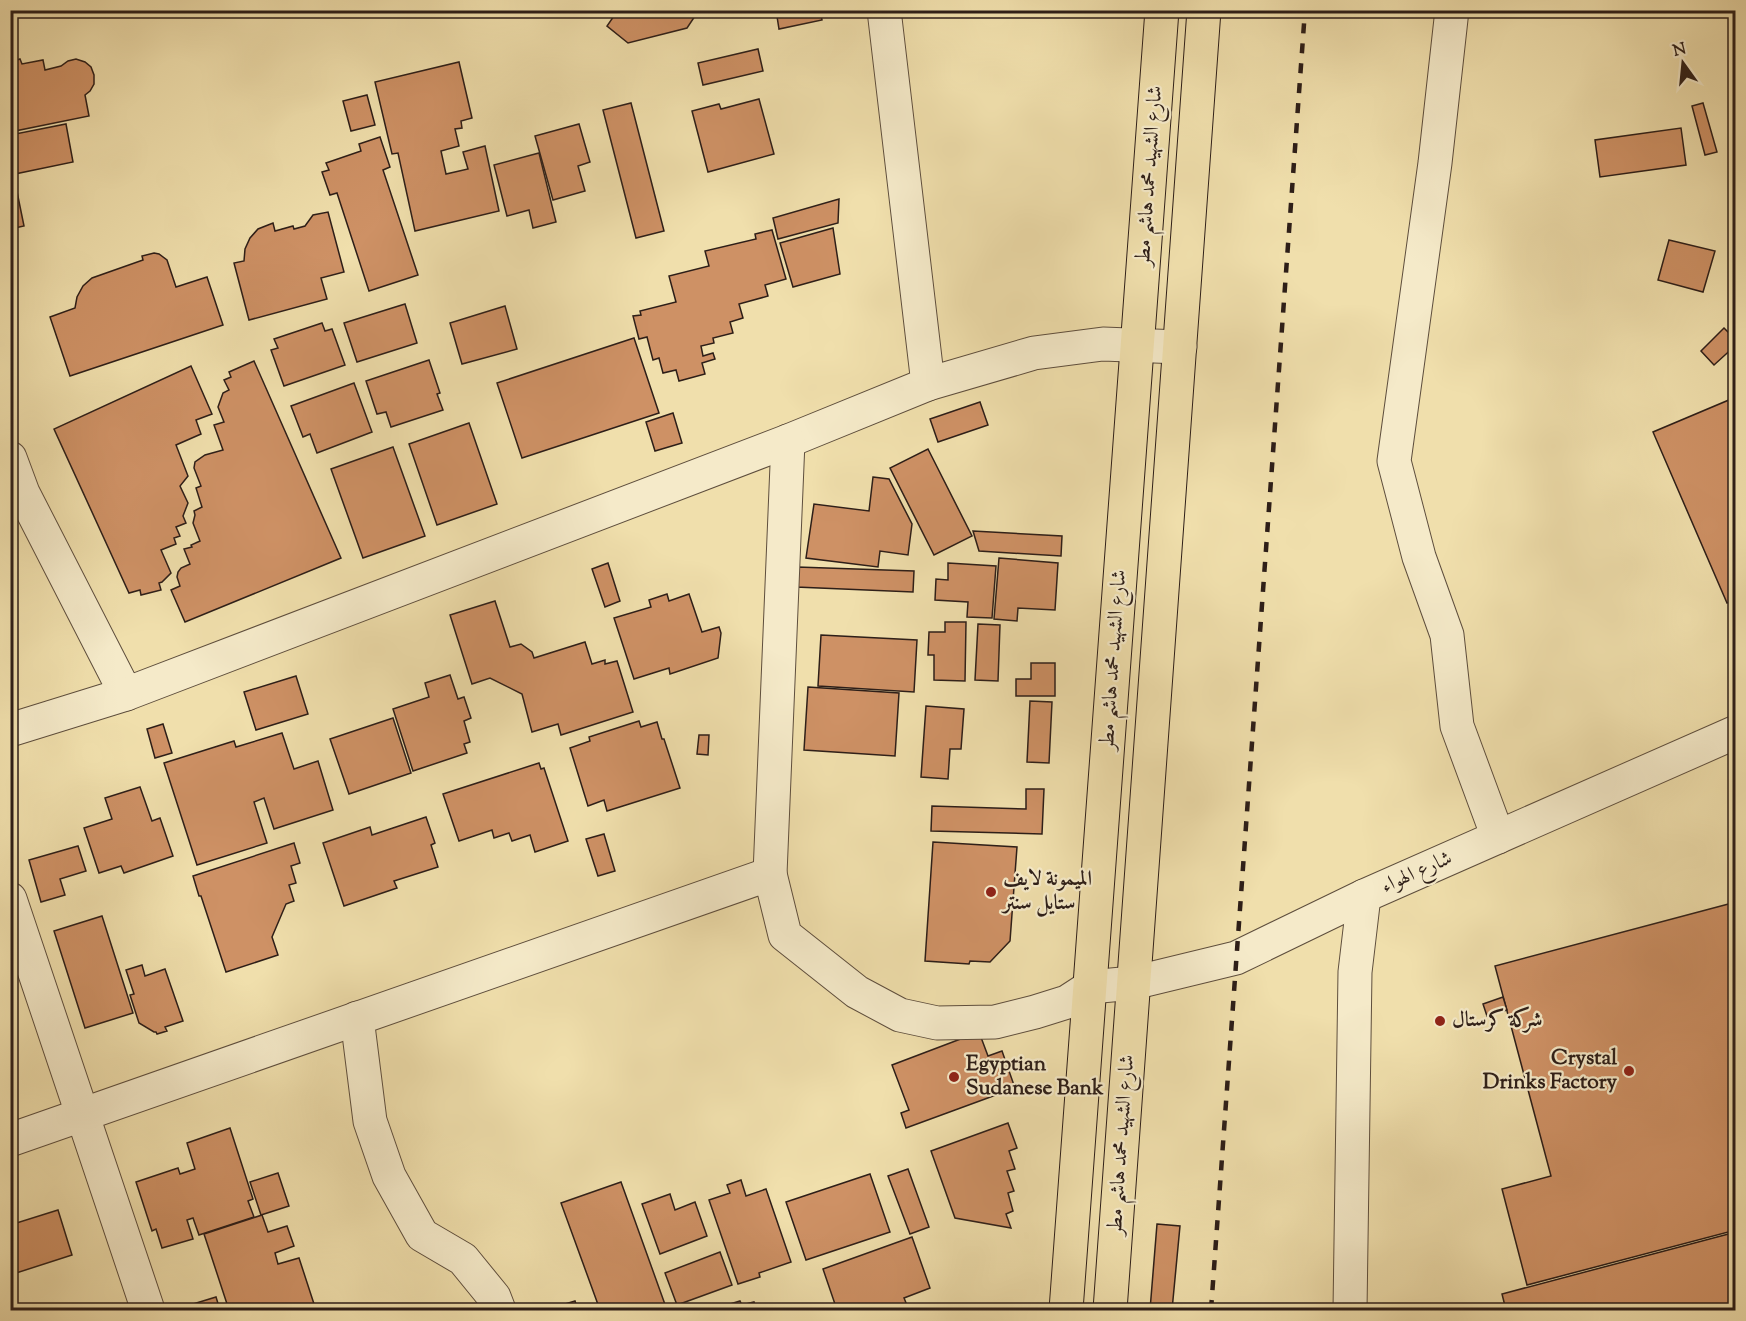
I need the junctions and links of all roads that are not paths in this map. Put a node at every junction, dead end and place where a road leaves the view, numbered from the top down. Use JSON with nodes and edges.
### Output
{"nodes":[{"id":1,"x":884,"y":10,"type":"edge"},
{"id":2,"x":1162,"y":10,"type":"edge"},
{"id":3,"x":1204,"y":10,"type":"edge"},
{"id":4,"x":1452,"y":10,"type":"edge"},
{"id":5,"x":1138,"y":346,"type":"junction"},
{"id":6,"x":1180,"y":347,"type":"junction"},
{"id":7,"x":928,"y":384,"type":"junction"},
{"id":8,"x":788,"y":441,"type":"junction"},
{"id":9,"x":10,"y":458,"type":"edge"},
{"id":10,"x":126,"y":694,"type":"junction"},
{"id":11,"x":10,"y":730,"type":"edge"},
{"id":12,"x":1736,"y":732,"type":"edge"},
{"id":13,"x":1498,"y":837,"type":"junction"},
{"id":14,"x":770,"y":874,"type":"junction"},
{"id":15,"x":1364,"y":896,"type":"junction"},
{"id":16,"x":10,"y":899,"type":"edge"},
{"id":17,"x":1133,"y":983,"type":"junction"},
{"id":18,"x":1090,"y":987,"type":"junction"},
{"id":19,"x":357,"y":1018,"type":"junction"},
{"id":20,"x":84,"y":1115,"type":"junction"},
{"id":21,"x":10,"y":1140,"type":"edge"},
{"id":22,"x":148,"y":1311,"type":"edge"},
{"id":23,"x":499,"y":1311,"type":"edge"},
{"id":24,"x":1066,"y":1311,"type":"edge"},
{"id":25,"x":1110,"y":1311,"type":"edge"},
{"id":26,"x":1350,"y":1311,"type":"edge"}],
"edges":[{"from":1,"to":7,"type":"street"},
{"from":2,"to":5,"type":"main road","name":"شارع الشهيد محمد هاشم مطر"},
{"from":3,"to":6,"type":"main road","name":"شارع الشهيد محمد هاشم مطر"},
{"from":4,"to":13,"type":"street"},
{"from":5,"to":6,"type":"street"},
{"from":5,"to":7,"type":"street"},
{"from":5,"to":18,"type":"main road","name":"شارع الشهيد محمد هاشم مطر"},
{"from":6,"to":17,"type":"main road","name":"شارع الشهيد محمد هاشم مطر"},
{"from":7,"to":8,"type":"street"},
{"from":8,"to":10,"type":"street"},
{"from":8,"to":14,"type":"street"},
{"from":9,"to":10,"type":"street"},
{"from":10,"to":11,"type":"street"},
{"from":12,"to":13,"type":"street","name":"شارع الهواء"},
{"from":13,"to":15,"type":"street","name":"شارع الهواء"},
{"from":14,"to":18,"type":"street"},
{"from":14,"to":19,"type":"street"},
{"from":15,"to":17,"type":"street","name":"شارع الهواء"},
{"from":15,"to":26,"type":"street"},
{"from":16,"to":20,"type":"street"},
{"from":17,"to":18,"type":"street","name":"شارع الهواء"},
{"from":17,"to":25,"type":"main road","name":"شارع الشهيد محمد هاشم مطر"},
{"from":18,"to":24,"type":"main road","name":"شارع الشهيد محمد هاشم مطر"},
{"from":19,"to":20,"type":"street"},
{"from":19,"to":23,"type":"street"},
{"from":20,"to":21,"type":"street"},
{"from":20,"to":22,"type":"street"}]}
